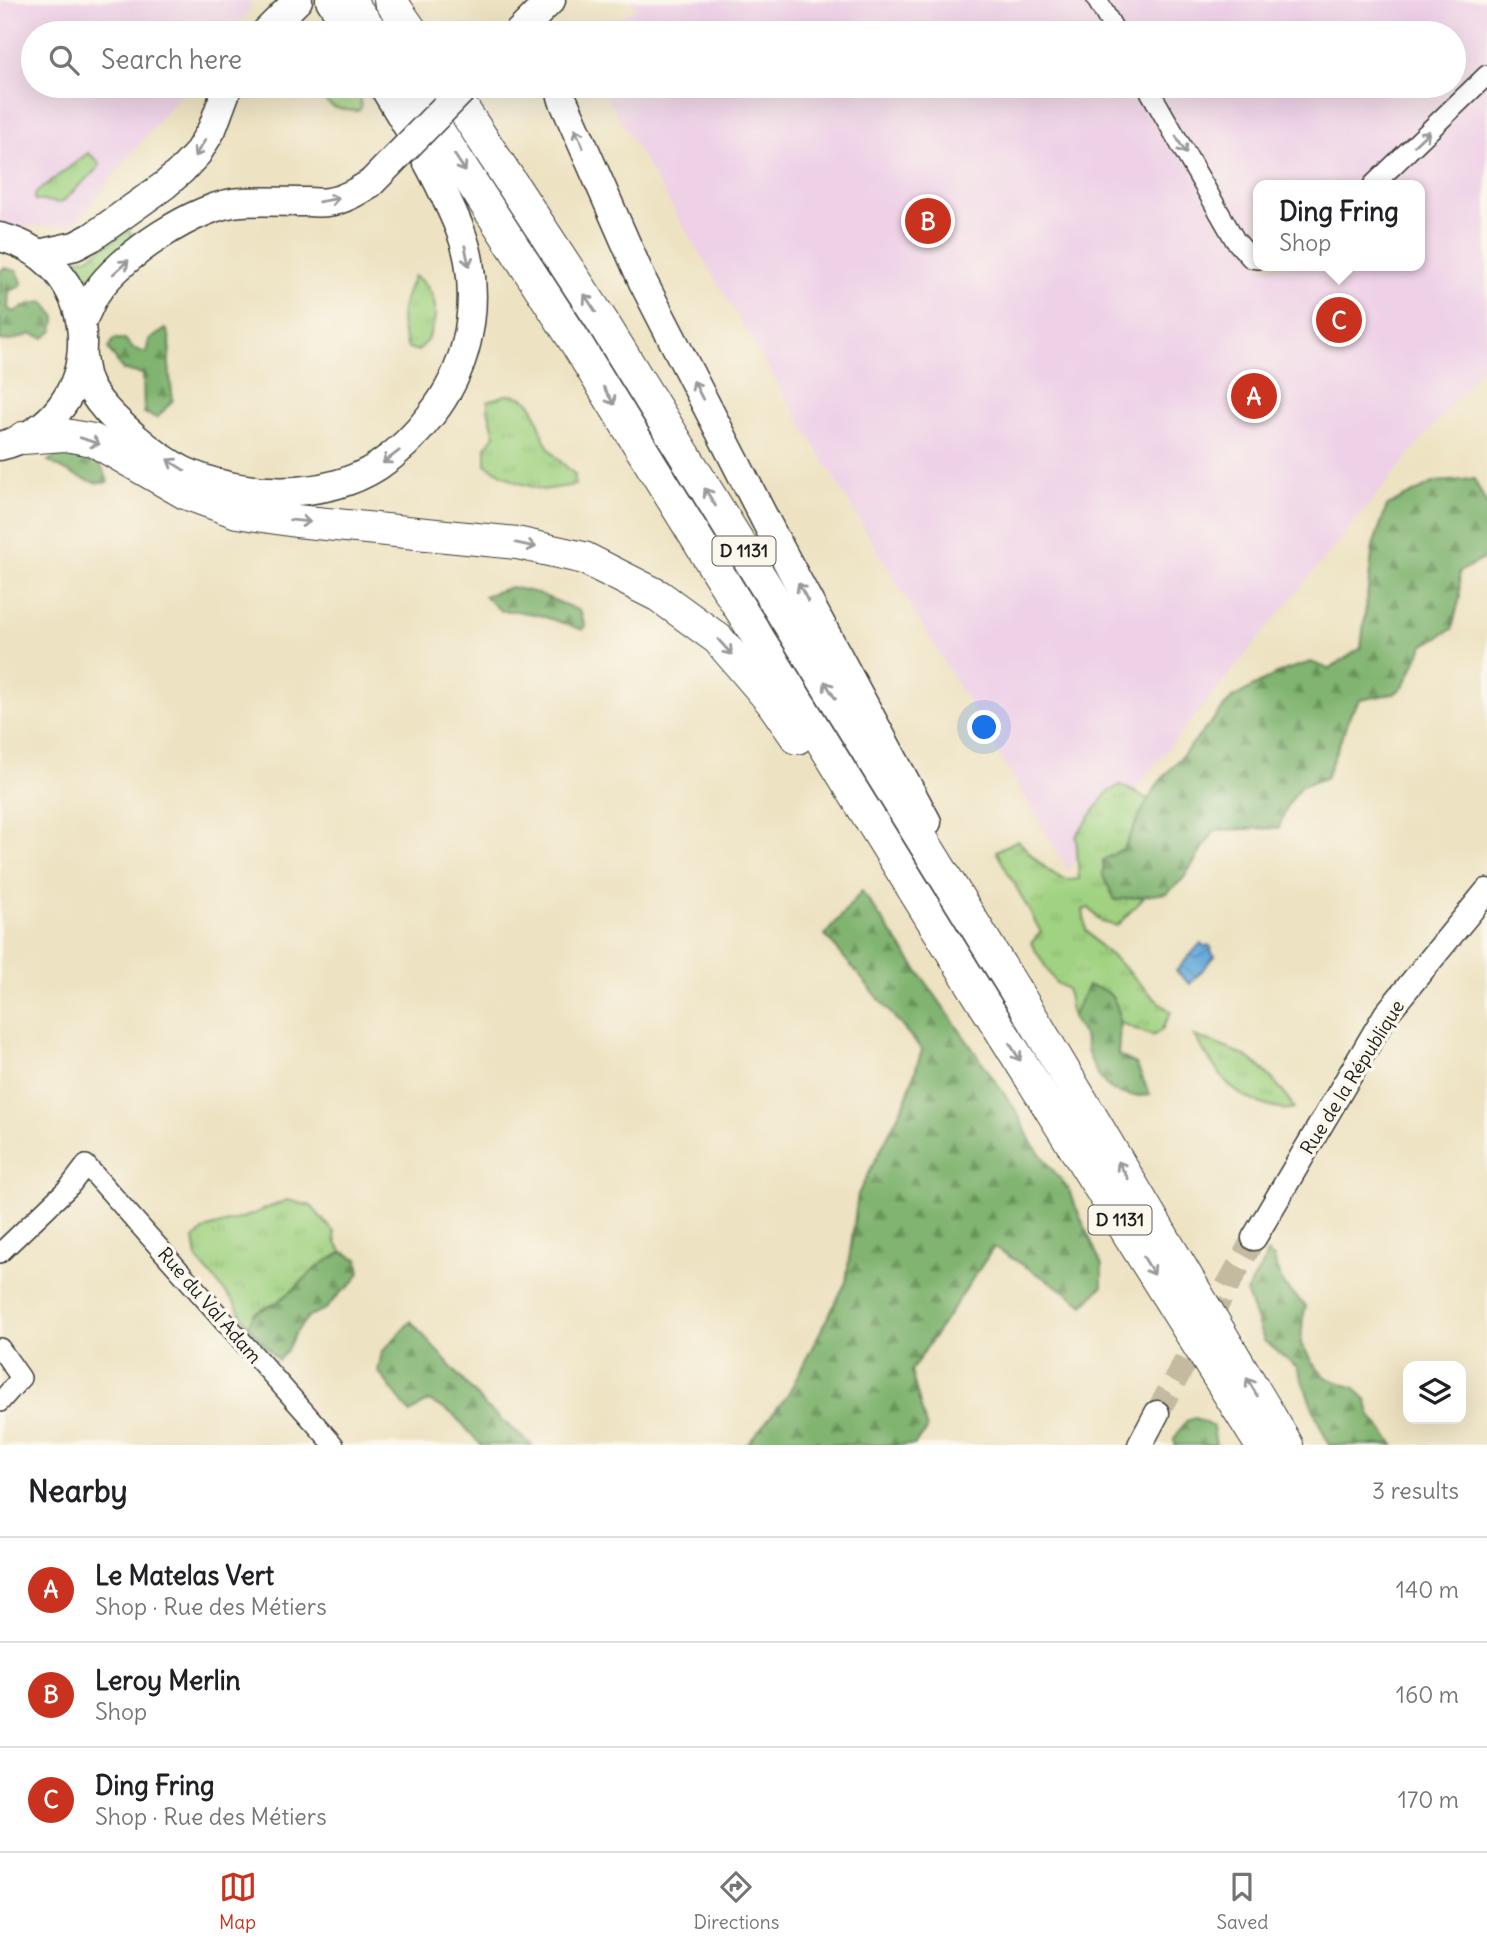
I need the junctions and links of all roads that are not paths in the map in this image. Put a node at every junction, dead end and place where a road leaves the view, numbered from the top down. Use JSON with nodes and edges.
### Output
{"nodes":[{"id":1,"x":298,"y":0,"type":"edge"},
{"id":2,"x":330,"y":0,"type":"edge"},
{"id":3,"x":349,"y":0,"type":"edge"},
{"id":4,"x":390,"y":0,"type":"edge"},
{"id":5,"x":552,"y":0,"type":"edge"},
{"id":6,"x":1097,"y":0,"type":"edge"},
{"id":7,"x":277,"y":21,"type":"edge"},
{"id":8,"x":343,"y":21,"type":"edge"},
{"id":9,"x":364,"y":21,"type":"edge"},
{"id":10,"x":405,"y":21,"type":"edge"},
{"id":11,"x":530,"y":21,"type":"edge"},
{"id":12,"x":550,"y":21,"type":"edge"},
{"id":13,"x":1109,"y":21,"type":"edge"},
{"id":14,"x":1487,"y":75,"type":"edge"},
{"id":15,"x":1466,"y":95,"type":"edge"},
{"id":16,"x":224,"y":98,"type":"edge"},
{"id":17,"x":390,"y":98,"type":"edge"},
{"id":18,"x":418,"y":98,"type":"edge"},
{"id":19,"x":454,"y":98,"type":"edge"},
{"id":20,"x":456,"y":98,"type":"edge"},
{"id":21,"x":562,"y":98,"type":"edge"},
{"id":22,"x":1153,"y":98,"type":"edge"},
{"id":23,"x":1463,"y":98,"type":"edge"},
{"id":24,"x":1378,"y":180,"type":"edge"},
{"id":25,"x":0,"y":237,"type":"edge"},
{"id":26,"x":39,"y":254,"type":"junction"},
{"id":27,"x":1253,"y":258,"type":"edge"},
{"id":28,"x":82,"y":322,"type":"junction"},
{"id":29,"x":82,"y":357,"type":"junction"},
{"id":30,"x":11,"y":442,"type":"edge"},
{"id":31,"x":1487,"y":891,"type":"edge"},
{"id":32,"x":978,"y":994,"type":"junction"},
{"id":33,"x":1033,"y":1019,"type":"junction"},
{"id":34,"x":1254,"y":1238,"type":"tunnel mouth"},
{"id":35,"x":0,"y":1253,"type":"edge"},
{"id":36,"x":0,"y":1348,"type":"edge"},
{"id":37,"x":0,"y":1402,"type":"edge"},
{"id":38,"x":1157,"y":1413,"type":"tunnel mouth"},
{"id":39,"x":334,"y":1445,"type":"edge"},
{"id":40,"x":1140,"y":1445,"type":"edge"},
{"id":41,"x":1261,"y":1445,"type":"edge"},
{"id":42,"x":1287,"y":1445,"type":"edge"}],
"edges":[{"from":1,"to":7,"type":"main road"},
{"from":2,"to":8,"type":"main road"},
{"from":3,"to":9,"type":"main road"},
{"from":4,"to":10,"type":"main road"},
{"from":5,"to":11,"type":"main road"},
{"from":5,"to":12,"type":"main road"},
{"from":6,"to":13,"type":"street"},
{"from":15,"to":14,"type":"street","one_way":true},
{"from":16,"to":26,"type":"main road","one_way":true},
{"from":17,"to":29,"type":"main road","one_way":true},
{"from":18,"to":32,"type":"main road","number":"D 1131","one_way":true},
{"from":28,"to":19,"type":"main road","one_way":true,"bridge":true},
{"from":33,"to":20,"type":"main road","number":"D 1131","one_way":true},
{"from":33,"to":21,"type":"main road","one_way":true},
{"from":22,"to":27,"type":"street","one_way":true},
{"from":24,"to":23,"type":"street","one_way":true},
{"from":25,"to":26,"type":"main road"},
{"from":26,"to":28,"type":"main road"},
{"from":28,"to":29,"type":"main road"},
{"from":29,"to":30,"type":"main road"},
{"from":30,"to":32,"type":"main road","one_way":true},
{"from":31,"to":34,"type":"street","name":"Rue de la République"},
{"from":32,"to":41,"type":"main road","number":"D 1131","one_way":true},
{"from":42,"to":33,"type":"main road","number":"D 1131","one_way":true},
{"from":35,"to":39,"type":"street","name":"Rue du Val Adam"},
{"from":36,"to":37,"type":"street"},
{"from":38,"to":40,"type":"street"}]}
